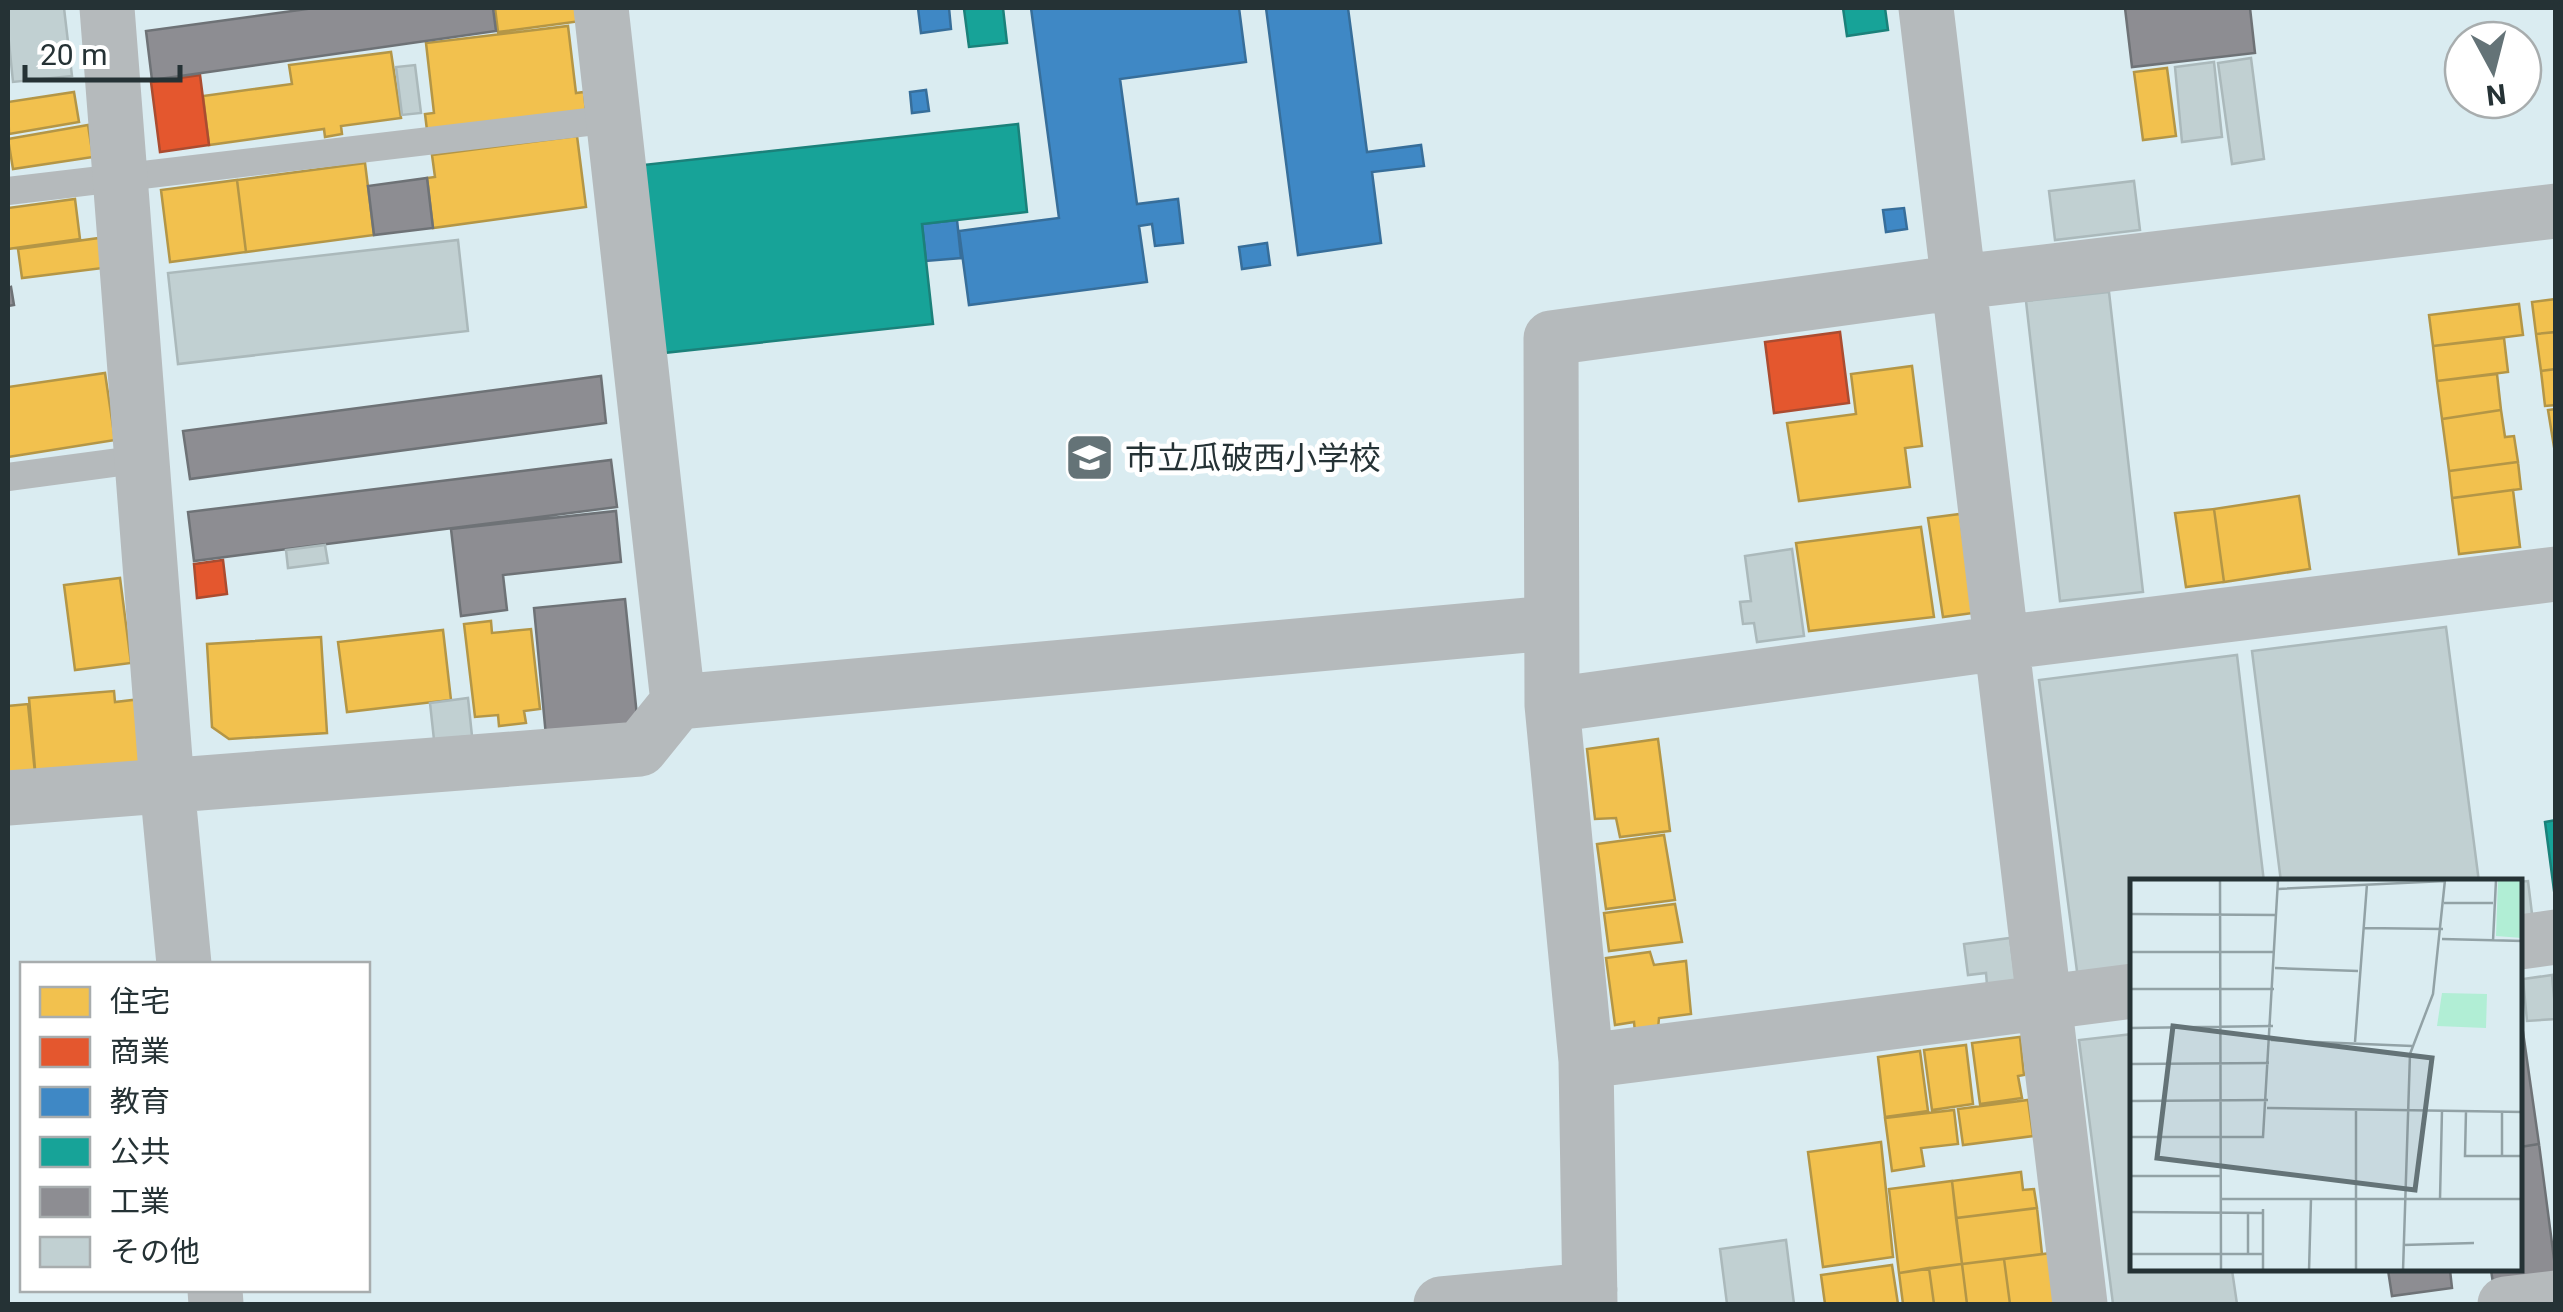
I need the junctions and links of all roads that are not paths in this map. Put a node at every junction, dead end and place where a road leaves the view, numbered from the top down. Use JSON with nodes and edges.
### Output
{"nodes":[{"id":1,"x":107,"y":8,"type":"edge"},
{"id":2,"x":601,"y":8,"type":"edge"},
{"id":3,"x":1926,"y":8,"type":"edge"},
{"id":4,"x":613,"y":119,"type":"junction"},
{"id":5,"x":120,"y":178,"type":"junction"},
{"id":6,"x":8,"y":191,"type":"edge"},
{"id":7,"x":2556,"y":212,"type":"edge"},
{"id":8,"x":1960,"y":282,"type":"junction"},
{"id":9,"x":142,"y":460,"type":"junction"},
{"id":10,"x":8,"y":477,"type":"edge"},
{"id":11,"x":2556,"y":574,"type":"edge"},
{"id":12,"x":1550,"y":623,"type":"junction"},
{"id":13,"x":2001,"y":642,"type":"junction"},
{"id":14,"x":678,"y":702,"type":"junction"},
{"id":15,"x":1552,"y":705,"type":"junction"},
{"id":16,"x":167,"y":785,"type":"junction"},
{"id":17,"x":8,"y":798,"type":"edge"},
{"id":18,"x":2556,"y":937,"type":"edge"},
{"id":19,"x":2523,"y":942,"type":"edge"},
{"id":20,"x":184,"y":962,"type":"edge"},
{"id":21,"x":2130,"y":991,"type":"edge"},
{"id":22,"x":2043,"y":1002,"type":"junction"},
{"id":23,"x":1586,"y":1061,"type":"junction"},
{"id":24,"x":1590,"y":1297,"type":"edge"},
{"id":25,"x":2556,"y":1298,"type":"edge"},
{"id":26,"x":1441,"y":1304,"type":"edge"},
{"id":27,"x":2080,"y":1304,"type":"edge"},
{"id":28,"x":2505,"y":1304,"type":"edge"}],
"edges":[{"from":1,"to":5,"type":"street"},
{"from":2,"to":4,"type":"street"},
{"from":3,"to":8,"type":"street"},
{"from":4,"to":5,"type":"lane"},
{"from":4,"to":14,"type":"street"},
{"from":5,"to":6,"type":"lane"},
{"from":5,"to":9,"type":"street"},
{"from":7,"to":8,"type":"street"},
{"from":8,"to":12,"type":"street"},
{"from":8,"to":13,"type":"street"},
{"from":9,"to":10,"type":"lane"},
{"from":9,"to":16,"type":"street"},
{"from":11,"to":13,"type":"street"},
{"from":12,"to":14,"type":"street"},
{"from":12,"to":15,"type":"street"},
{"from":13,"to":15,"type":"street"},
{"from":13,"to":22,"type":"street"},
{"from":14,"to":16,"type":"street"},
{"from":15,"to":23,"type":"street"},
{"from":16,"to":17,"type":"street"},
{"from":16,"to":20,"type":"street"},
{"from":18,"to":19,"type":"street"},
{"from":21,"to":22,"type":"street"},
{"from":22,"to":23,"type":"street"},
{"from":22,"to":27,"type":"street"},
{"from":23,"to":24,"type":"street"},
{"from":24,"to":26,"type":"street"},
{"from":25,"to":28,"type":"street"}]}
